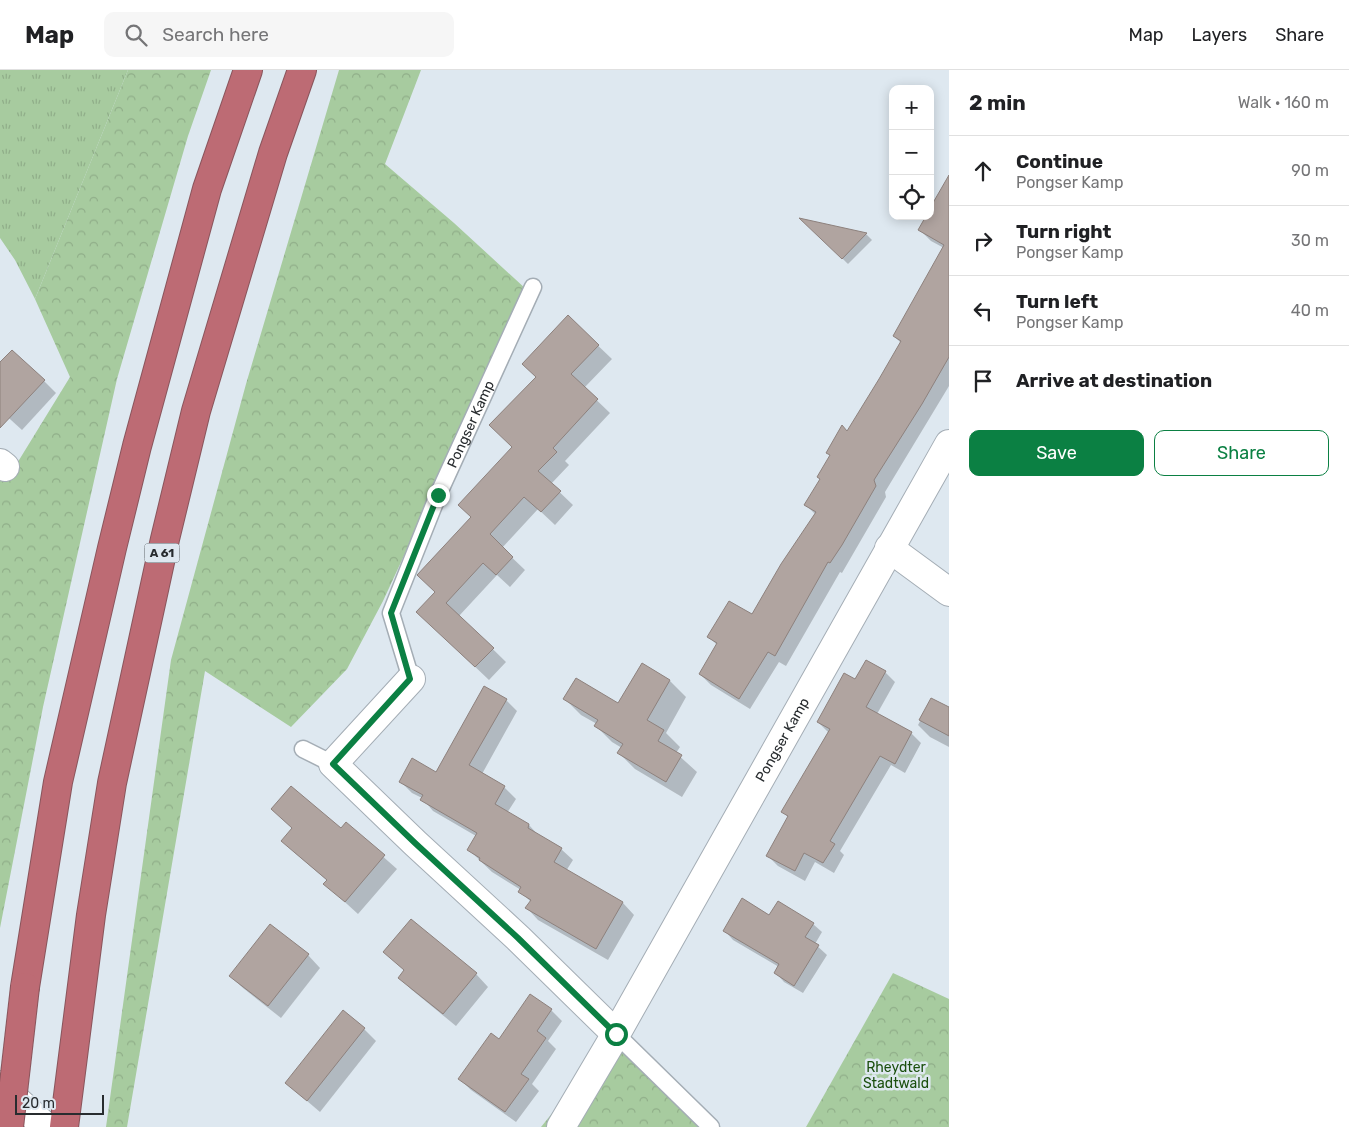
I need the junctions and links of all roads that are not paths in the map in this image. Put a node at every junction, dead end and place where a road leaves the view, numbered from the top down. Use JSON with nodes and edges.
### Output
{"nodes":[{"id":1,"x":248,"y":70,"type":"edge"},
{"id":2,"x":302,"y":70,"type":"edge"},
{"id":3,"x":533,"y":287,"type":"dead end"},
{"id":4,"x":949,"y":444,"type":"edge"},
{"id":5,"x":889,"y":548,"type":"junction"},
{"id":6,"x":949,"y":592,"type":"edge"},
{"id":7,"x":410,"y":679,"type":"joint"},
{"id":8,"x":303,"y":748,"type":"dead end"},
{"id":9,"x":333,"y":764,"type":"junction"},
{"id":10,"x":616,"y":1034,"type":"junction"},
{"id":11,"x":0,"y":1085,"type":"edge"},
{"id":12,"x":9,"y":1127,"type":"edge"},
{"id":13,"x":46,"y":1127,"type":"edge"},
{"id":14,"x":64,"y":1127,"type":"edge"},
{"id":15,"x":562,"y":1127,"type":"edge"},
{"id":16,"x":711,"y":1127,"type":"edge"}],
"edges":[{"from":1,"to":12,"type":"highway","bridge":true},
{"from":2,"to":14,"type":"highway","number":"A 61"},
{"from":3,"to":7,"type":"lane","name":"Pongser Kamp"},
{"from":4,"to":5,"type":"street","name":"Pongser Kamp"},
{"from":5,"to":6,"type":"street"},
{"from":5,"to":10,"type":"street","name":"Pongser Kamp"},
{"from":7,"to":9,"type":"street","name":"Pongser Kamp"},
{"from":8,"to":9,"type":"lane"},
{"from":9,"to":10,"type":"street"},
{"from":10,"to":15,"type":"street","name":"Pongser Kamp"},
{"from":10,"to":16,"type":"lane"},
{"from":11,"to":13,"type":"street"}]}
